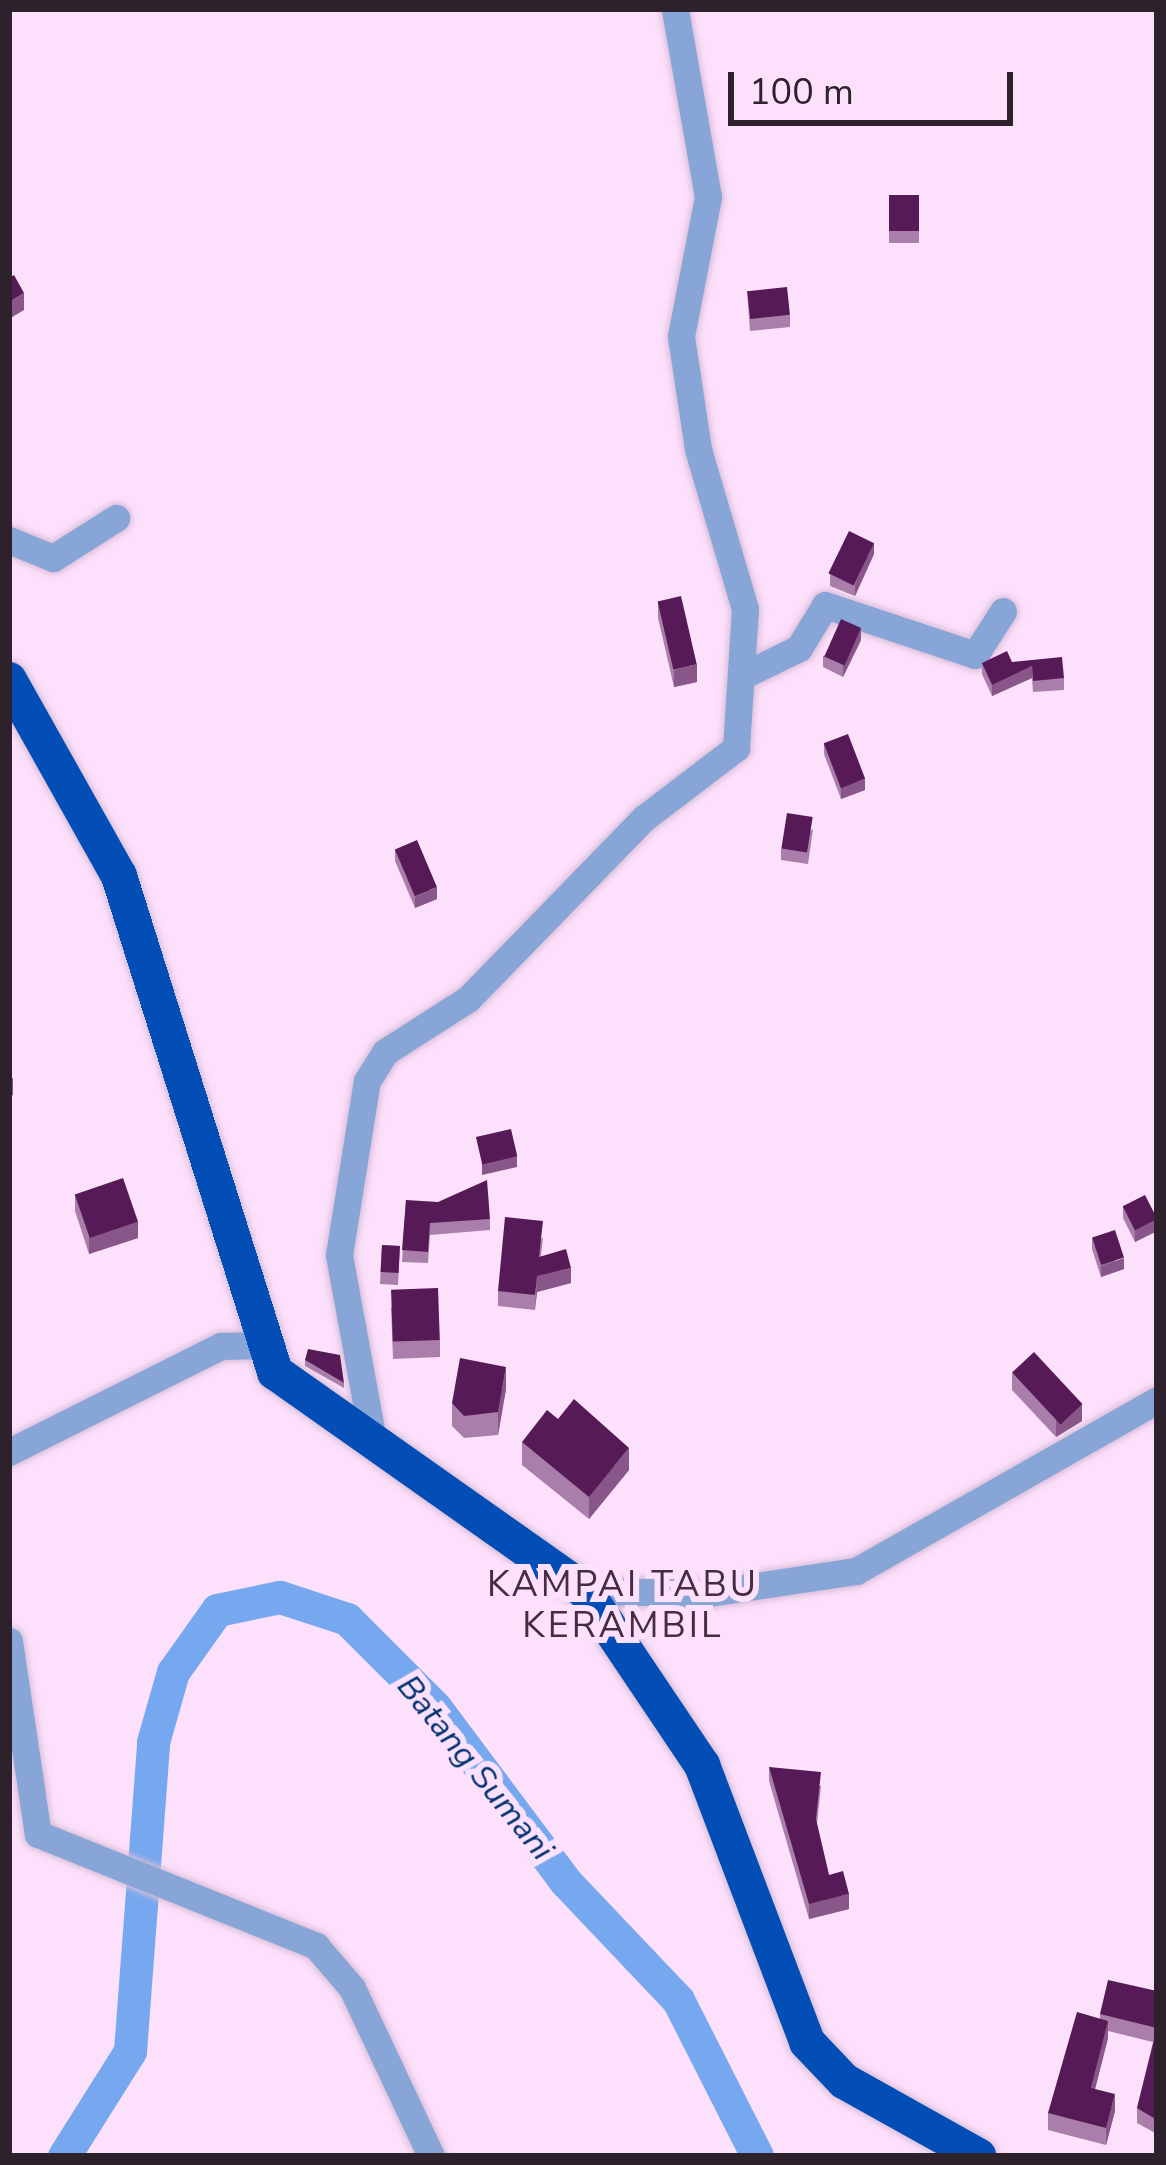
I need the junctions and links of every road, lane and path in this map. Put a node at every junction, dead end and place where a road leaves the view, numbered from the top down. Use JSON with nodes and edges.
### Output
{"nodes":[{"id":1,"x":675,"y":9,"type":"edge"},
{"id":2,"x":116,"y":518,"type":"dead end"},
{"id":3,"x":9,"y":540,"type":"edge"},
{"id":4,"x":1003,"y":610,"type":"dead end"},
{"id":5,"x":746,"y":674,"type":"junction"},
{"id":6,"x":9,"y":680,"type":"edge"},
{"id":7,"x":263,"y":1345,"type":"junction"},
{"id":8,"x":1157,"y":1400,"type":"edge"},
{"id":9,"x":372,"y":1435,"type":"junction"},
{"id":10,"x":9,"y":1452,"type":"edge"},
{"id":11,"x":585,"y":1591,"type":"junction"},
{"id":12,"x":9,"y":1641,"type":"edge"},
{"id":13,"x":431,"y":2156,"type":"edge"},
{"id":14,"x":978,"y":2156,"type":"edge"}],
"edges":[{"from":1,"to":5,"type":"street"},
{"from":2,"to":3,"type":"street"},
{"from":4,"to":5,"type":"street"},
{"from":5,"to":9,"type":"street"},
{"from":6,"to":7,"type":"highway"},
{"from":7,"to":9,"type":"highway"},
{"from":7,"to":10,"type":"street"},
{"from":8,"to":11,"type":"street"},
{"from":9,"to":11,"type":"highway"},
{"from":11,"to":14,"type":"highway"},
{"from":12,"to":13,"type":"street"}]}
